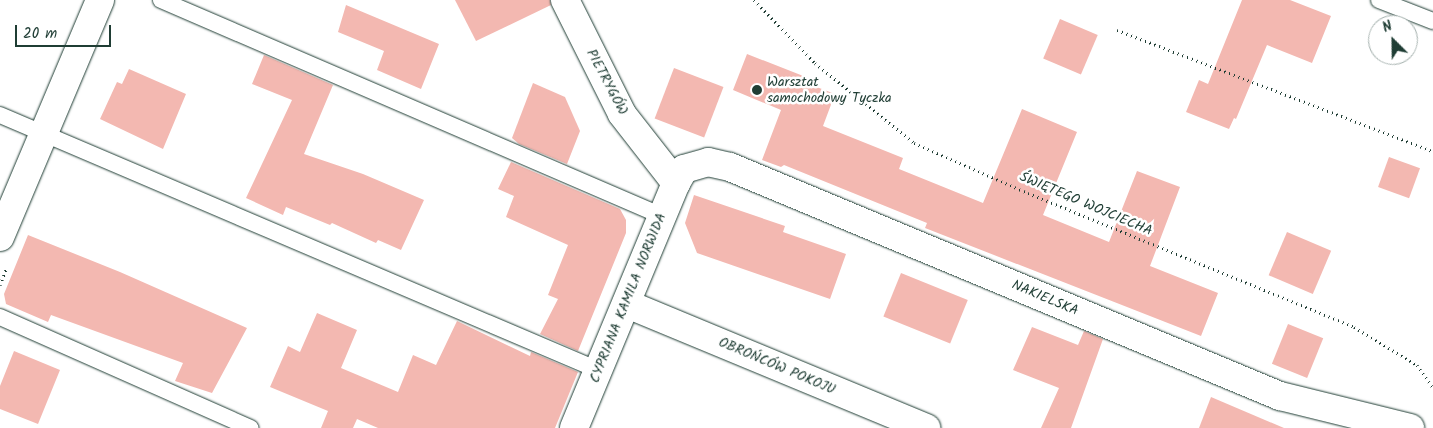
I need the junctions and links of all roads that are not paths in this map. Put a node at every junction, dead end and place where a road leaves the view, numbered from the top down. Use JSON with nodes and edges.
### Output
{"nodes":[{"id":1,"x":100,"y":0,"type":"edge"},
{"id":2,"x":161,"y":0,"type":"edge"},
{"id":3,"x":565,"y":0,"type":"edge"},
{"id":4,"x":1379,"y":0,"type":"edge"},
{"id":5,"x":1433,"y":21,"type":"edge"},
{"id":6,"x":0,"y":115,"type":"edge"},
{"id":7,"x":44,"y":134,"type":"junction"},
{"id":8,"x":680,"y":176,"type":"junction"},
{"id":9,"x":662,"y":216,"type":"junction"},
{"id":10,"x":0,"y":237,"type":"edge"},
{"id":11,"x":627,"y":304,"type":"junction"},
{"id":12,"x":0,"y":317,"type":"edge"},
{"id":13,"x":598,"y":370,"type":"junction"},
{"id":14,"x":251,"y":428,"type":"edge"},
{"id":15,"x":574,"y":428,"type":"edge"},
{"id":16,"x":926,"y":428,"type":"edge"},
{"id":17,"x":1410,"y":428,"type":"edge"}],
"edges":[{"from":1,"to":7,"type":"street"},
{"from":2,"to":9,"type":"lane"},
{"from":3,"to":8,"type":"street","name":"PIETRYGÓW"},
{"from":4,"to":5,"type":"lane"},
{"from":6,"to":7,"type":"lane"},
{"from":7,"to":10,"type":"street"},
{"from":7,"to":13,"type":"lane"},
{"from":8,"to":9,"type":"street","name":"CYPRIANA KAMILA NORWIDA"},
{"from":8,"to":17,"type":"street","name":"NAKIELSKA"},
{"from":9,"to":11,"type":"street","name":"CYPRIANA KAMILA NORWIDA"},
{"from":11,"to":13,"type":"street","name":"CYPRIANA KAMILA NORWIDA"},
{"from":11,"to":16,"type":"street","name":"OBROŃCÓW POKOJU"},
{"from":12,"to":14,"type":"lane"},
{"from":13,"to":15,"type":"street","name":"CYPRIANA KAMILA NORWIDA"}]}
